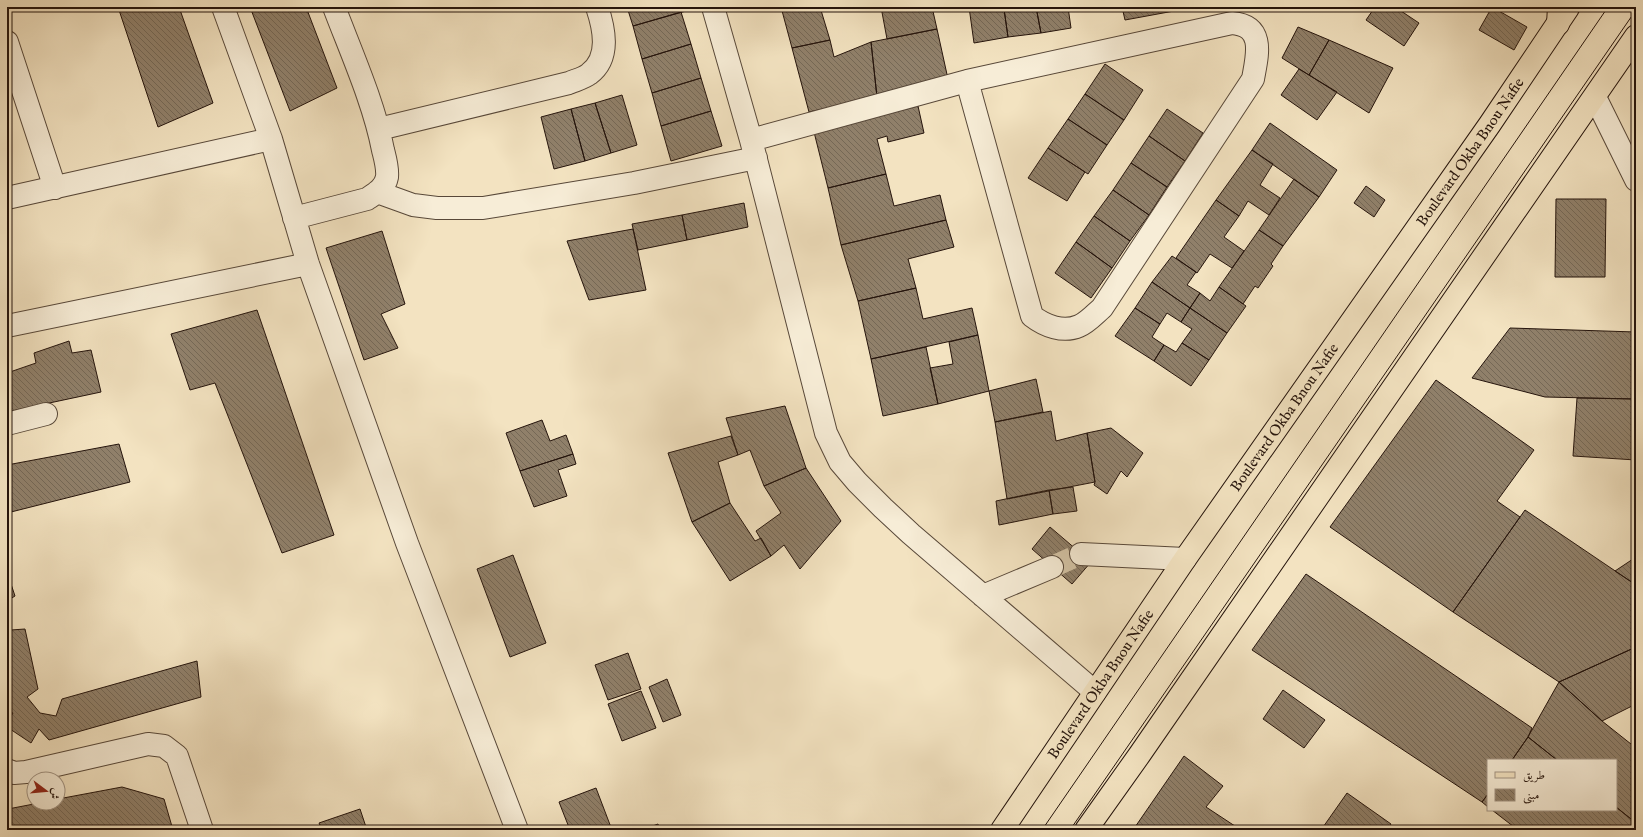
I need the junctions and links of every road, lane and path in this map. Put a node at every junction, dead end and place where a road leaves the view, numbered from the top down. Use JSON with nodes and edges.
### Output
{"nodes":[{"id":1,"x":222,"y":7,"type":"edge"},
{"id":2,"x":334,"y":7,"type":"edge"},
{"id":3,"x":597,"y":7,"type":"edge"},
{"id":4,"x":713,"y":7,"type":"edge"},
{"id":5,"x":1562,"y":13,"type":"edge"},
{"id":6,"x":1636,"y":36,"type":"edge"},
{"id":7,"x":7,"y":42,"type":"edge"},
{"id":8,"x":967,"y":81,"type":"junction"},
{"id":9,"x":1595,"y":97,"type":"junction"},
{"id":10,"x":379,"y":129,"type":"junction"},
{"id":11,"x":271,"y":138,"type":"junction"},
{"id":12,"x":753,"y":149,"type":"junction"},
{"id":13,"x":1636,"y":180,"type":"edge"},
{"id":14,"x":55,"y":188,"type":"junction"},
{"id":15,"x":377,"y":192,"type":"junction"},
{"id":16,"x":7,"y":198,"type":"edge"},
{"id":17,"x":294,"y":218,"type":"junction"},
{"id":18,"x":308,"y":264,"type":"junction"},
{"id":19,"x":7,"y":326,"type":"edge"},
{"id":20,"x":46,"y":414,"type":"dead end"},
{"id":21,"x":7,"y":424,"type":"edge"},
{"id":22,"x":1081,"y":554,"type":"tunnel mouth"},
{"id":23,"x":1185,"y":559,"type":"junction"},
{"id":24,"x":1052,"y":566,"type":"tunnel mouth"},
{"id":25,"x":983,"y":596,"type":"junction"},
{"id":26,"x":1095,"y":692,"type":"junction"},
{"id":27,"x":7,"y":770,"type":"edge"},
{"id":28,"x":202,"y":830,"type":"edge"},
{"id":29,"x":518,"y":830,"type":"edge"},
{"id":30,"x":1002,"y":830,"type":"edge"},
{"id":31,"x":1086,"y":830,"type":"edge"}],
"edges":[{"from":1,"to":11,"type":"street"},
{"from":2,"to":10,"type":"street"},
{"from":3,"to":10,"type":"street"},
{"from":4,"to":12,"type":"street"},
{"from":5,"to":23,"type":"main road","name":"Boulevard Okba Bnou Nafie"},
{"from":6,"to":9,"type":"main road"},
{"from":7,"to":14,"type":"street"},
{"from":8,"to":8,"type":"street"},
{"from":8,"to":12,"type":"street"},
{"from":9,"to":13,"type":"street"},
{"from":9,"to":31,"type":"main road"},
{"from":10,"to":15,"type":"street"},
{"from":11,"to":14,"type":"street"},
{"from":11,"to":17,"type":"street"},
{"from":12,"to":15,"type":"street"},
{"from":12,"to":25,"type":"street"},
{"from":14,"to":16,"type":"street"},
{"from":15,"to":17,"type":"street"},
{"from":17,"to":18,"type":"street"},
{"from":18,"to":19,"type":"street"},
{"from":18,"to":29,"type":"street"},
{"from":20,"to":21,"type":"street"},
{"from":22,"to":23,"type":"street"},
{"from":23,"to":26,"type":"main road","name":"Boulevard Okba Bnou Nafie"},
{"from":24,"to":25,"type":"street"},
{"from":25,"to":26,"type":"street"},
{"from":26,"to":30,"type":"main road","name":"Boulevard Okba Bnou Nafie"},
{"from":27,"to":28,"type":"street"}]}
